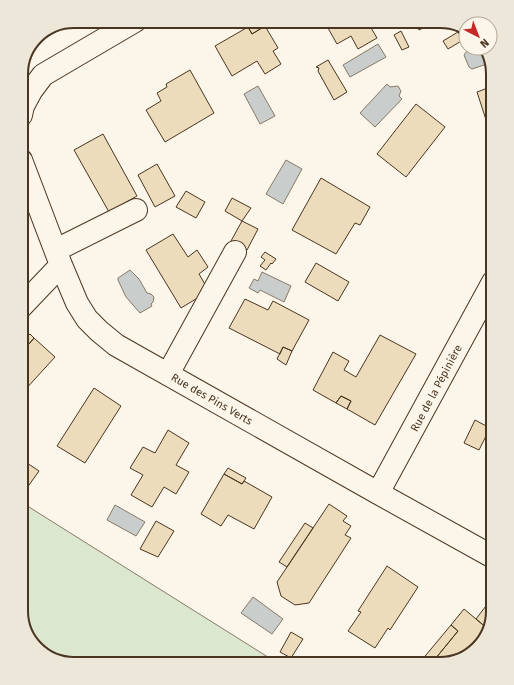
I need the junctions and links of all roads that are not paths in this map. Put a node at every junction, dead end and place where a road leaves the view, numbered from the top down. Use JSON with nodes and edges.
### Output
{"nodes":[{"id":1,"x":123,"y":28,"type":"edge"},
{"id":2,"x":28,"y":98,"type":"edge"},
{"id":3,"x":28,"y":197,"type":"edge"},
{"id":4,"x":136,"y":210,"type":"dead end"},
{"id":5,"x":236,"y":252,"type":"dead end"},
{"id":6,"x":58,"y":257,"type":"junction"},
{"id":7,"x":486,"y":295,"type":"edge"},
{"id":8,"x":28,"y":298,"type":"edge"},
{"id":9,"x":168,"y":374,"type":"junction"},
{"id":10,"x":378,"y":494,"type":"junction"},
{"id":11,"x":486,"y":553,"type":"edge"}],
"edges":[{"from":1,"to":2,"type":"street"},
{"from":3,"to":6,"type":"street","name":"Rue des Pins Verts"},
{"from":4,"to":6,"type":"street"},
{"from":5,"to":9,"type":"street"},
{"from":6,"to":8,"type":"street"},
{"from":6,"to":9,"type":"street","name":"Rue des Pins Verts"},
{"from":7,"to":10,"type":"street","name":"Rue de la Pépinière"},
{"from":9,"to":10,"type":"street","name":"Rue des Pins Verts"},
{"from":10,"to":11,"type":"street","name":"Rue des Pins Verts"}]}
